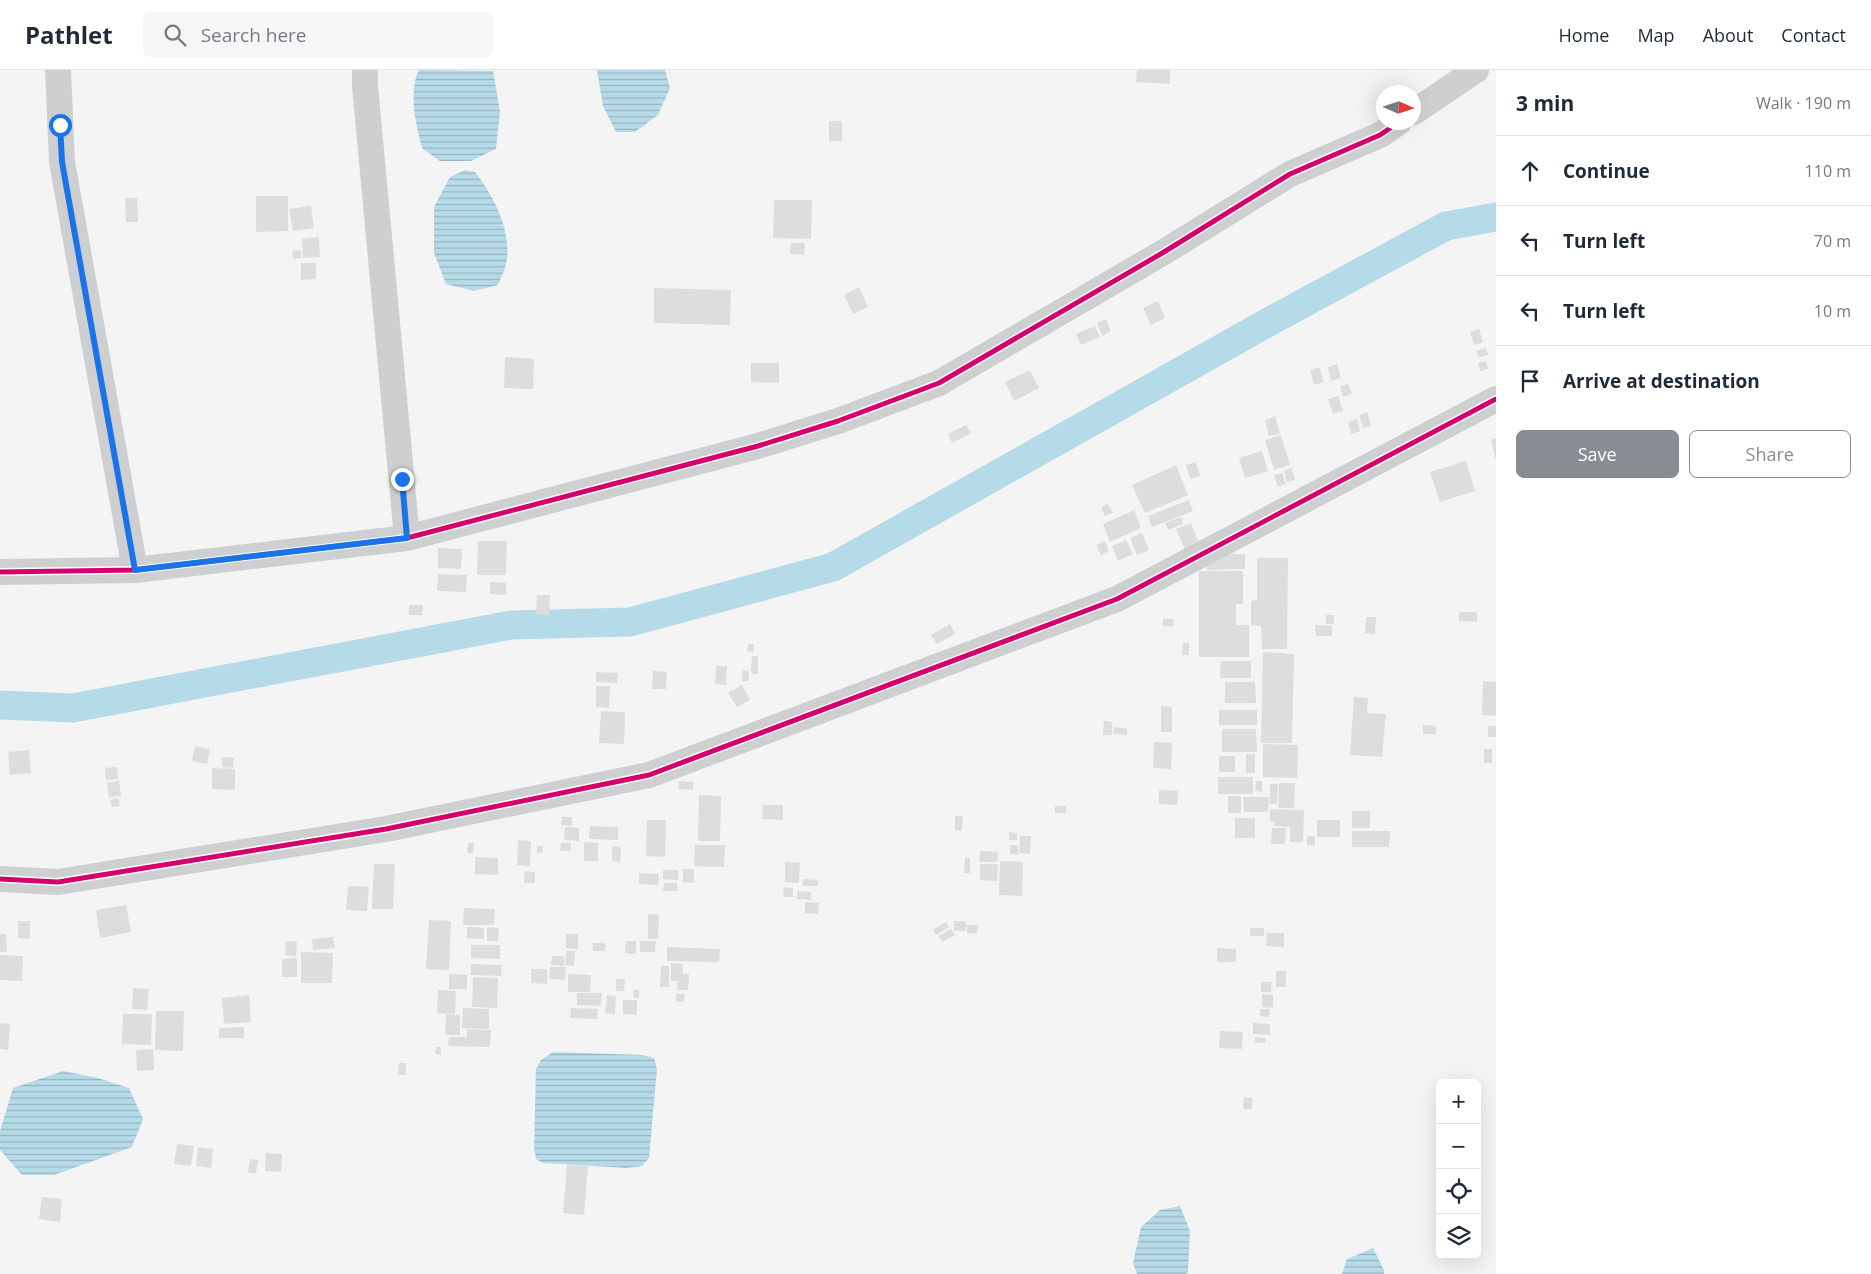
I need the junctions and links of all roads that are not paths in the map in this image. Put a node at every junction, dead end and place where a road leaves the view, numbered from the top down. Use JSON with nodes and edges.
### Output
{"nodes":[{"id":1,"x":58,"y":70,"type":"edge"},
{"id":2,"x":365,"y":70,"type":"edge"},
{"id":3,"x":1476,"y":70,"type":"edge"},
{"id":4,"x":1421,"y":107,"type":"edge"},
{"id":5,"x":1387,"y":130,"type":"edge"},
{"id":6,"x":1496,"y":399,"type":"edge"},
{"id":7,"x":407,"y":538,"type":"junction"},
{"id":8,"x":135,"y":570,"type":"junction"},
{"id":9,"x":0,"y":572,"type":"edge"},
{"id":10,"x":0,"y":879,"type":"edge"}],
"edges":[{"from":1,"to":8,"type":"street"},
{"from":2,"to":7,"type":"street"},
{"from":3,"to":4,"type":"street"},
{"from":5,"to":7,"type":"street"},
{"from":6,"to":10,"type":"street"},
{"from":7,"to":8,"type":"street"},
{"from":8,"to":9,"type":"street"}]}
